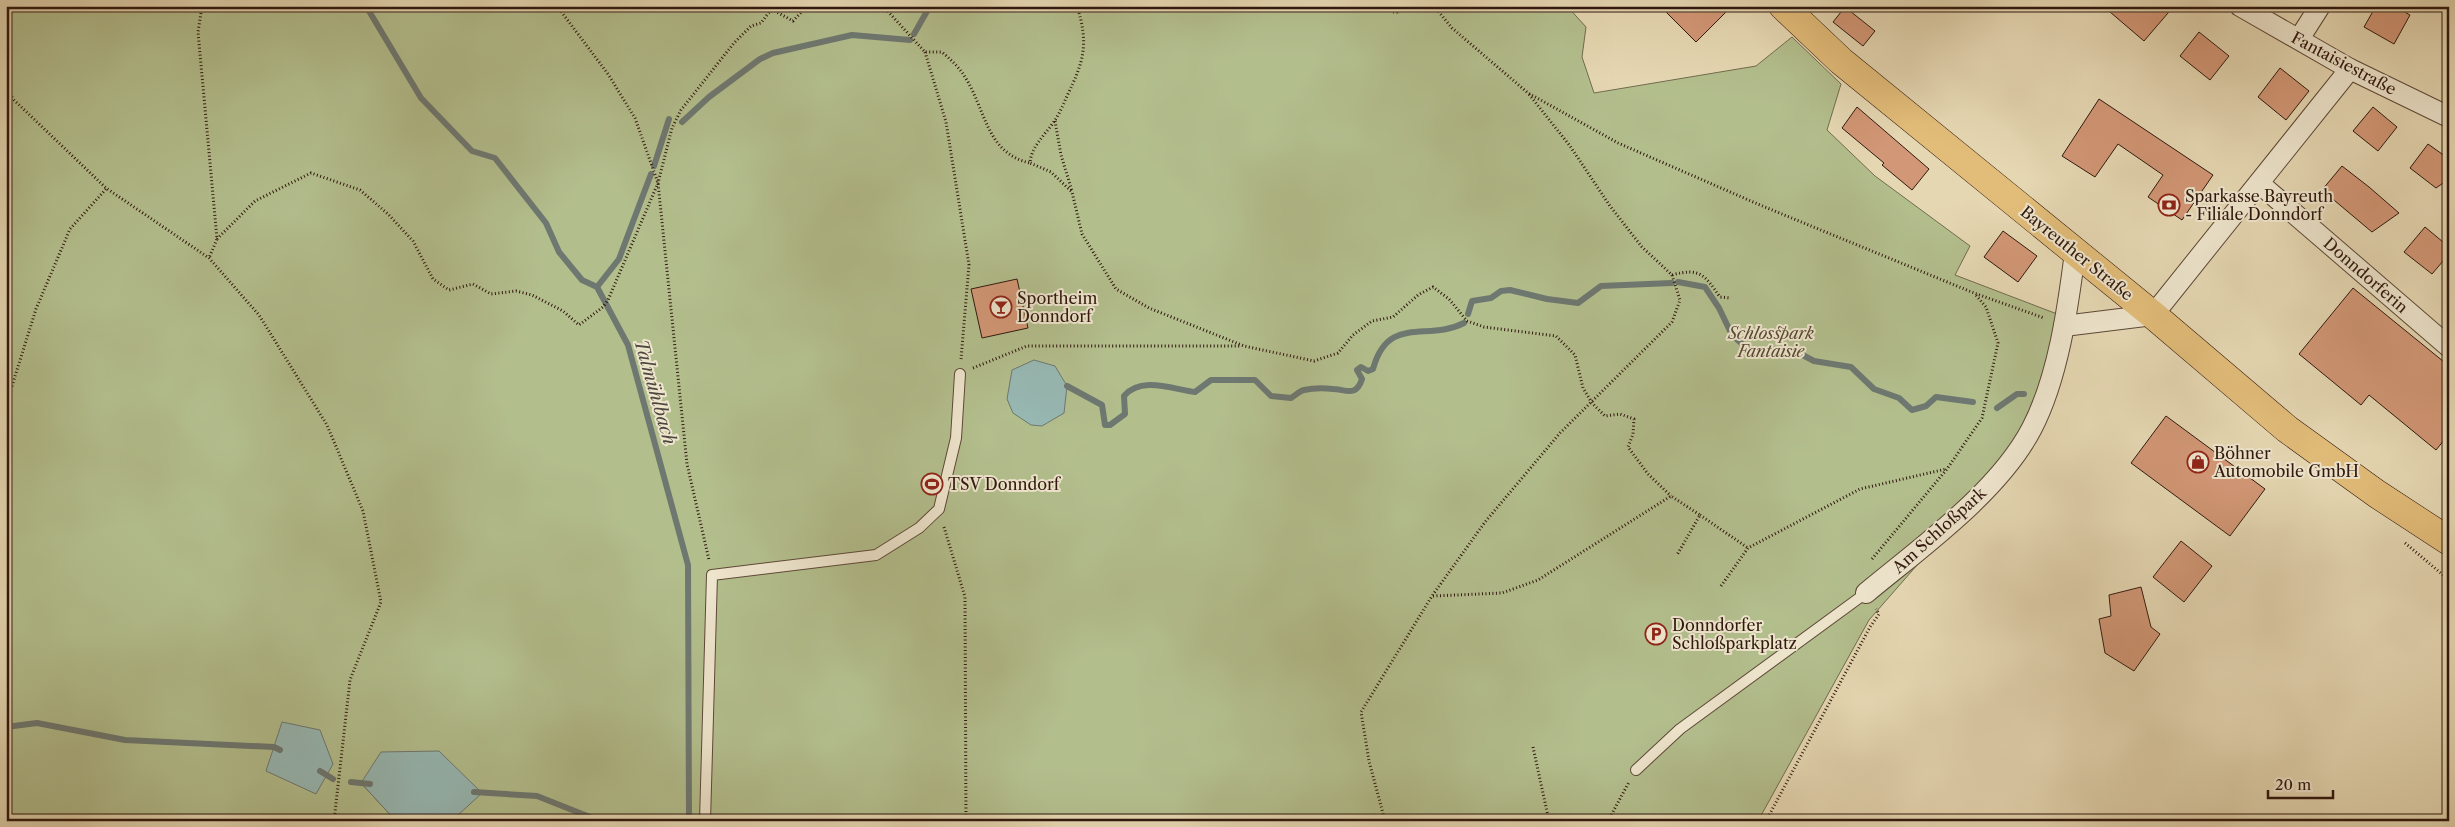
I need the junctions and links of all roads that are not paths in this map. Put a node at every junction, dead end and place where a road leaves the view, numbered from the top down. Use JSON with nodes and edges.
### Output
{"nodes":[{"id":1,"x":1783,"y":6,"type":"edge"},
{"id":2,"x":2240,"y":6,"type":"edge"},
{"id":3,"x":2320,"y":6,"type":"edge"},
{"id":4,"x":2298,"y":39,"type":"junction"},
{"id":5,"x":2350,"y":69,"type":"junction"},
{"id":6,"x":2449,"y":117,"type":"edge"},
{"id":7,"x":2260,"y":184,"type":"junction"},
{"id":8,"x":2075,"y":252,"type":"junction"},
{"id":9,"x":2153,"y":315,"type":"junction"},
{"id":10,"x":2064,"y":326,"type":"junction"},
{"id":11,"x":2449,"y":347,"type":"edge"},
{"id":12,"x":960,"y":374,"type":"road end"},
{"id":13,"x":2449,"y":541,"type":"edge"},
{"id":14,"x":1866,"y":594,"type":"joint"},
{"id":15,"x":1636,"y":770,"type":"road end"},
{"id":16,"x":705,"y":821,"type":"edge"}],
"edges":[{"from":1,"to":8,"type":"main road","name":"Bayreuther Straße"},
{"from":2,"to":4,"type":"street","name":"Fantaisiestraße"},
{"from":3,"to":4,"type":"street"},
{"from":4,"to":5,"type":"street","name":"Fantaisiestraße"},
{"from":5,"to":6,"type":"street","name":"Fantaisiestraße"},
{"from":5,"to":7,"type":"street"},
{"from":7,"to":9,"type":"street"},
{"from":7,"to":11,"type":"street","name":"Donndorferin"},
{"from":8,"to":9,"type":"main road","name":"Bayreuther Straße"},
{"from":8,"to":10,"type":"street","name":"Am Schloßpark"},
{"from":9,"to":10,"type":"street"},
{"from":9,"to":13,"type":"main road","name":"Bayreuther Straße"},
{"from":10,"to":14,"type":"street","name":"Am Schloßpark"},
{"from":12,"to":16,"type":"lane"},
{"from":14,"to":15,"type":"lane"}]}
